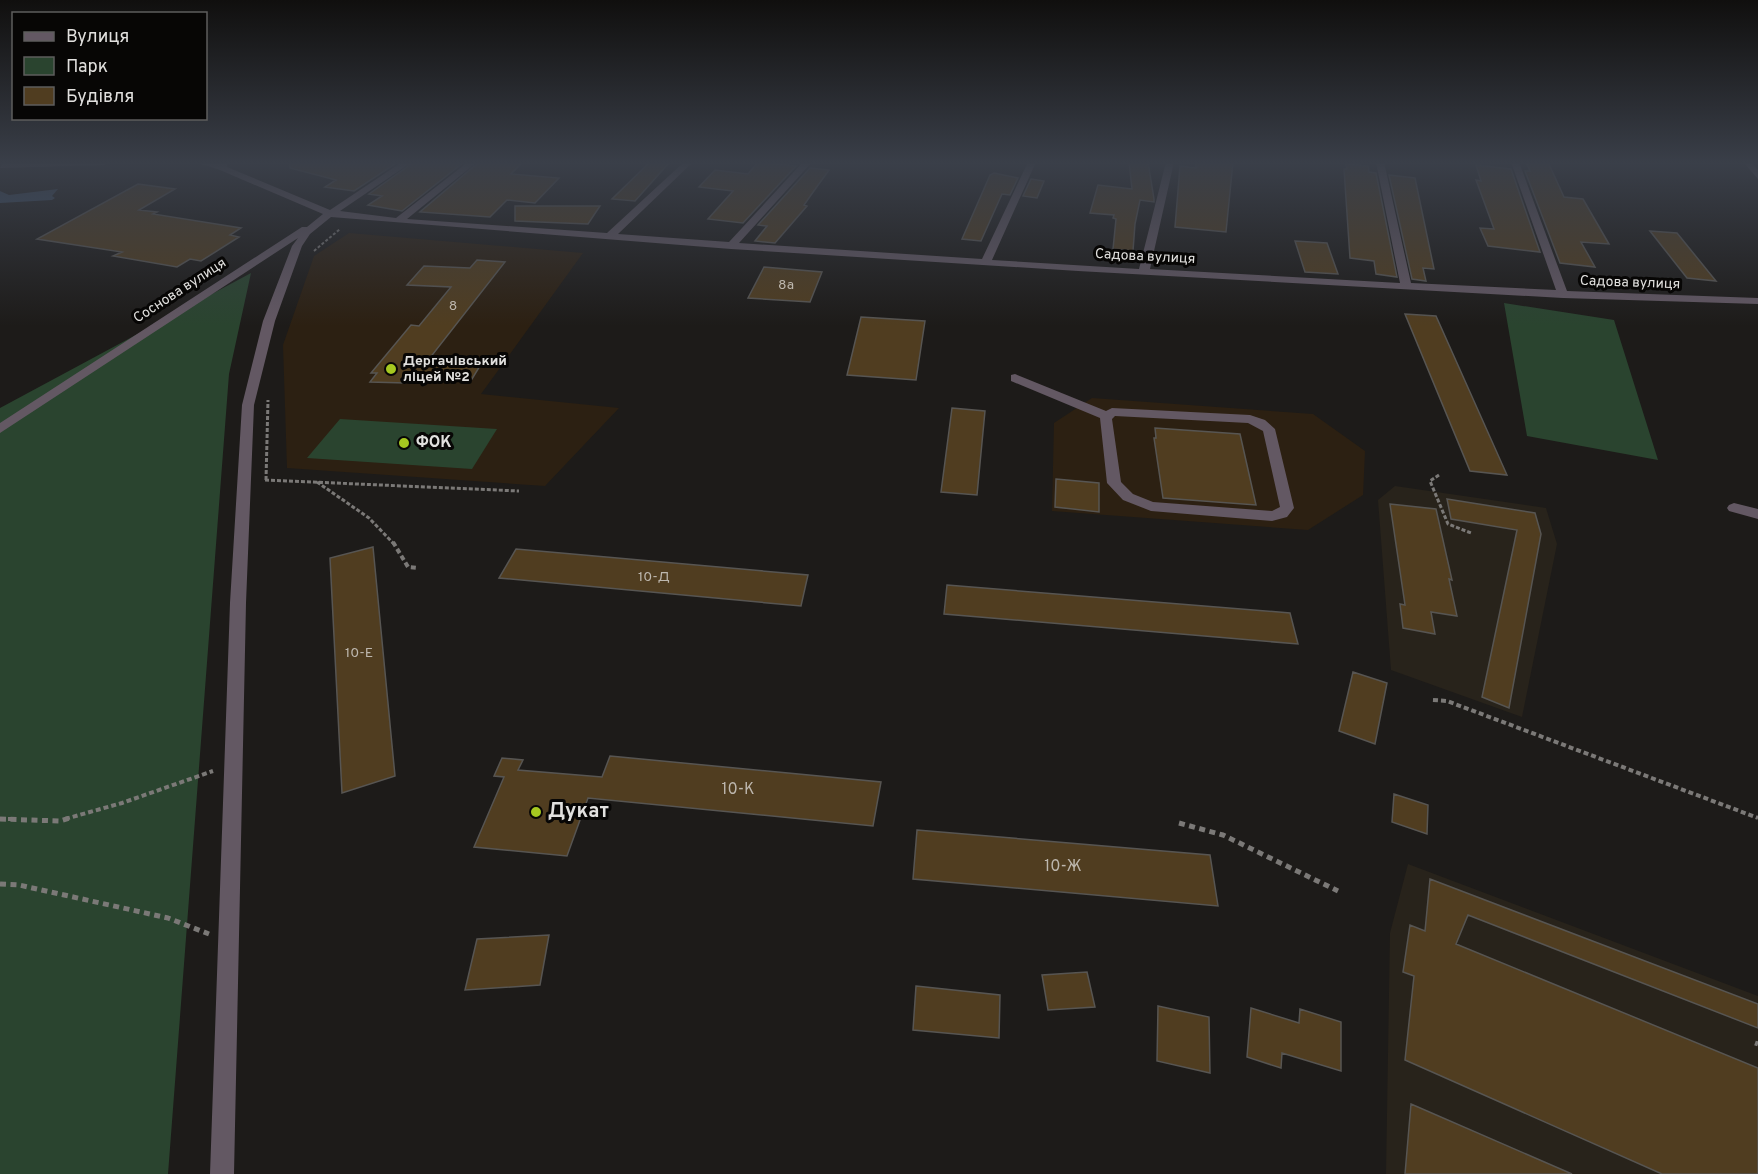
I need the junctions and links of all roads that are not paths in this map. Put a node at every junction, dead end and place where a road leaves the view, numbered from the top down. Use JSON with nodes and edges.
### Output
{"nodes":[{"id":1,"x":324,"y":217,"type":"edge"},
{"id":2,"x":325,"y":217,"type":"edge"},
{"id":3,"x":363,"y":217,"type":"edge"},
{"id":4,"x":403,"y":217,"type":"edge"},
{"id":5,"x":631,"y":217,"type":"edge"},
{"id":6,"x":758,"y":217,"type":"edge"},
{"id":7,"x":1007,"y":217,"type":"edge"},
{"id":8,"x":1157,"y":217,"type":"edge"},
{"id":9,"x":1391,"y":217,"type":"edge"},
{"id":10,"x":1535,"y":217,"type":"edge"},
{"id":11,"x":398,"y":221,"type":"junction"},
{"id":12,"x":609,"y":237,"type":"junction"},
{"id":13,"x":731,"y":246,"type":"junction"},
{"id":14,"x":987,"y":262,"type":"junction"},
{"id":15,"x":1144,"y":271,"type":"junction"},
{"id":16,"x":1406,"y":286,"type":"junction"},
{"id":17,"x":1563,"y":295,"type":"junction"},
{"id":18,"x":1758,"y":301,"type":"edge"},
{"id":19,"x":1015,"y":378,"type":"dead end"},
{"id":20,"x":1107,"y":416,"type":"junction"},
{"id":21,"x":0,"y":429,"type":"edge"},
{"id":22,"x":1734,"y":508,"type":"dead end"},
{"id":23,"x":1758,"y":514,"type":"edge"},
{"id":24,"x":222,"y":1174,"type":"edge"}],
"edges":[{"from":1,"to":21,"type":"street","name":"Соснова вулиця"},
{"from":2,"to":24,"type":"street"},
{"from":3,"to":11,"type":"street","name":"Садова вулиця"},
{"from":4,"to":11,"type":"street"},
{"from":5,"to":12,"type":"street"},
{"from":6,"to":13,"type":"street"},
{"from":7,"to":14,"type":"street"},
{"from":8,"to":15,"type":"street"},
{"from":9,"to":16,"type":"street"},
{"from":10,"to":17,"type":"street"},
{"from":11,"to":12,"type":"street","name":"Садова вулиця"},
{"from":12,"to":13,"type":"street","name":"Садова вулиця"},
{"from":13,"to":14,"type":"street","name":"Садова вулиця"},
{"from":14,"to":15,"type":"street","name":"Садова вулиця"},
{"from":15,"to":16,"type":"street","name":"Садова вулиця"},
{"from":16,"to":17,"type":"street","name":"Садова вулиця"},
{"from":17,"to":18,"type":"street","name":"Садова вулиця"},
{"from":19,"to":20,"type":"street"},
{"from":20,"to":20,"type":"street"},
{"from":22,"to":23,"type":"street"}]}
